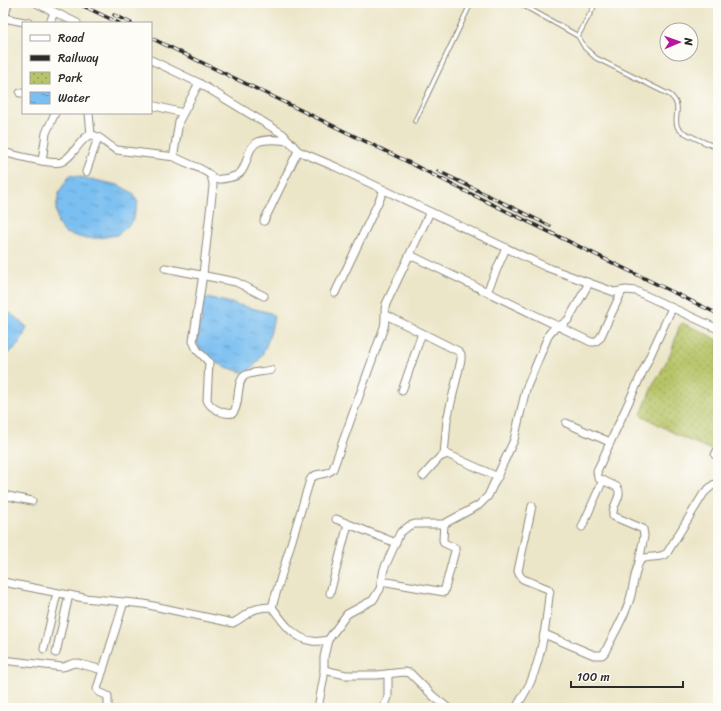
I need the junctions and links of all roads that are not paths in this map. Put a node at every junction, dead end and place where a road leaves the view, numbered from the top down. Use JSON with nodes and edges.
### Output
{"nodes":[{"id":1,"x":8,"y":3,"type":"edge"},
{"id":2,"x":36,"y":3,"type":"edge"},
{"id":3,"x":471,"y":3,"type":"edge"},
{"id":4,"x":519,"y":3,"type":"edge"},
{"id":5,"x":596,"y":3,"type":"edge"},
{"id":6,"x":54,"y":12,"type":"junction"},
{"id":7,"x":4,"y":21,"type":"edge"},
{"id":8,"x":22,"y":22,"type":"edge"},
{"id":9,"x":50,"y":22,"type":"edge"},
{"id":10,"x":75,"y":22,"type":"edge"},
{"id":11,"x":578,"y":36,"type":"junction"},
{"id":12,"x":152,"y":60,"type":"edge"},
{"id":13,"x":199,"y":83,"type":"junction"},
{"id":14,"x":152,"y":105,"type":"edge"},
{"id":15,"x":183,"y":113,"type":"junction"},
{"id":16,"x":55,"y":114,"type":"edge"},
{"id":17,"x":89,"y":114,"type":"edge"},
{"id":18,"x":415,"y":121,"type":"dead end"},
{"id":19,"x":91,"y":135,"type":"junction"},
{"id":20,"x":98,"y":138,"type":"junction"},
{"id":21,"x":289,"y":141,"type":"junction"},
{"id":22,"x":718,"y":148,"type":"edge"},
{"id":23,"x":298,"y":151,"type":"junction"},
{"id":24,"x":3,"y":152,"type":"edge"},
{"id":25,"x":175,"y":157,"type":"junction"},
{"id":26,"x":42,"y":161,"type":"junction"},
{"id":27,"x":86,"y":172,"type":"dead end"},
{"id":28,"x":212,"y":180,"type":"junction"},
{"id":29,"x":384,"y":190,"type":"junction"},
{"id":30,"x":430,"y":212,"type":"junction"},
{"id":31,"x":264,"y":221,"type":"dead end"},
{"id":32,"x":506,"y":248,"type":"junction"},
{"id":33,"x":410,"y":255,"type":"junction"},
{"id":34,"x":165,"y":268,"type":"dead end"},
{"id":35,"x":203,"y":274,"type":"junction"},
{"id":36,"x":589,"y":283,"type":"junction"},
{"id":37,"x":622,"y":291,"type":"junction"},
{"id":38,"x":487,"y":292,"type":"junction"},
{"id":39,"x":335,"y":293,"type":"dead end"},
{"id":40,"x":264,"y":296,"type":"dead end"},
{"id":41,"x":672,"y":308,"type":"junction"},
{"id":42,"x":386,"y":315,"type":"junction"},
{"id":43,"x":558,"y":326,"type":"junction"},
{"id":44,"x":718,"y":329,"type":"edge"},
{"id":45,"x":422,"y":333,"type":"junction"},
{"id":46,"x":271,"y":370,"type":"dead end"},
{"id":47,"x":402,"y":391,"type":"dead end"},
{"id":48,"x":566,"y":423,"type":"dead end"},
{"id":49,"x":610,"y":442,"type":"junction"},
{"id":50,"x":444,"y":455,"type":"junction"},
{"id":51,"x":423,"y":476,"type":"dead end"},
{"id":52,"x":498,"y":477,"type":"junction"},
{"id":53,"x":603,"y":480,"type":"junction"},
{"id":54,"x":718,"y":483,"type":"edge"},
{"id":55,"x":3,"y":495,"type":"edge"},
{"id":56,"x":32,"y":501,"type":"dead end"},
{"id":57,"x":532,"y":506,"type":"dead end"},
{"id":58,"x":336,"y":520,"type":"dead end"},
{"id":59,"x":348,"y":524,"type":"junction"},
{"id":60,"x":444,"y":524,"type":"junction"},
{"id":61,"x":582,"y":527,"type":"dead end"},
{"id":62,"x":396,"y":543,"type":"junction"},
{"id":63,"x":639,"y":562,"type":"junction"},
{"id":64,"x":381,"y":581,"type":"junction"},
{"id":65,"x":3,"y":582,"type":"edge"},
{"id":66,"x":57,"y":593,"type":"junction"},
{"id":67,"x":330,"y":593,"type":"dead end"},
{"id":68,"x":69,"y":595,"type":"junction"},
{"id":69,"x":124,"y":602,"type":"junction"},
{"id":70,"x":272,"y":607,"type":"junction"},
{"id":71,"x":544,"y":634,"type":"junction"},
{"id":72,"x":328,"y":640,"type":"junction"},
{"id":73,"x":44,"y":648,"type":"dead end"},
{"id":74,"x":56,"y":653,"type":"dead end"},
{"id":75,"x":3,"y":660,"type":"edge"},
{"id":76,"x":103,"y":670,"type":"junction"},
{"id":77,"x":324,"y":670,"type":"junction"},
{"id":78,"x":388,"y":674,"type":"junction"},
{"id":79,"x":108,"y":708,"type":"edge"},
{"id":80,"x":318,"y":708,"type":"edge"},
{"id":81,"x":384,"y":708,"type":"edge"},
{"id":82,"x":448,"y":708,"type":"edge"},
{"id":83,"x":516,"y":708,"type":"edge"}],
"edges":[{"from":1,"to":7,"type":"street"},
{"from":2,"to":6,"type":"street"},
{"from":3,"to":18,"type":"lane"},
{"from":4,"to":11,"type":"lane"},
{"from":5,"to":11,"type":"lane"},
{"from":6,"to":9,"type":"street"},
{"from":6,"to":10,"type":"street"},
{"from":7,"to":8,"type":"street"},
{"from":11,"to":22,"type":"lane"},
{"from":12,"to":13,"type":"street"},
{"from":13,"to":15,"type":"street"},
{"from":13,"to":21,"type":"street"},
{"from":14,"to":15,"type":"street"},
{"from":15,"to":25,"type":"street"},
{"from":16,"to":26,"type":"street"},
{"from":17,"to":19,"type":"street"},
{"from":19,"to":20,"type":"street"},
{"from":19,"to":26,"type":"street"},
{"from":20,"to":25,"type":"street"},
{"from":20,"to":27,"type":"street"},
{"from":21,"to":23,"type":"street"},
{"from":21,"to":28,"type":"street"},
{"from":23,"to":29,"type":"street"},
{"from":23,"to":31,"type":"street"},
{"from":24,"to":26,"type":"street"},
{"from":25,"to":28,"type":"street"},
{"from":28,"to":35,"type":"street"},
{"from":29,"to":30,"type":"street"},
{"from":29,"to":39,"type":"street"},
{"from":30,"to":32,"type":"street"},
{"from":30,"to":33,"type":"street"},
{"from":32,"to":36,"type":"street"},
{"from":32,"to":38,"type":"street"},
{"from":33,"to":38,"type":"street"},
{"from":33,"to":42,"type":"street"},
{"from":34,"to":35,"type":"street"},
{"from":35,"to":40,"type":"street"},
{"from":35,"to":46,"type":"street"},
{"from":36,"to":37,"type":"street"},
{"from":36,"to":43,"type":"street"},
{"from":37,"to":41,"type":"street"},
{"from":37,"to":43,"type":"street"},
{"from":38,"to":43,"type":"street"},
{"from":41,"to":44,"type":"street"},
{"from":41,"to":49,"type":"street"},
{"from":42,"to":45,"type":"street"},
{"from":42,"to":70,"type":"street"},
{"from":43,"to":52,"type":"street"},
{"from":45,"to":47,"type":"street"},
{"from":45,"to":50,"type":"street"},
{"from":48,"to":49,"type":"street"},
{"from":49,"to":53,"type":"street"},
{"from":50,"to":51,"type":"street"},
{"from":50,"to":52,"type":"street"},
{"from":52,"to":60,"type":"street"},
{"from":53,"to":61,"type":"street"},
{"from":53,"to":63,"type":"street"},
{"from":54,"to":63,"type":"street"},
{"from":55,"to":56,"type":"street"},
{"from":57,"to":71,"type":"street"},
{"from":58,"to":59,"type":"street"},
{"from":59,"to":62,"type":"street"},
{"from":59,"to":67,"type":"street"},
{"from":60,"to":62,"type":"street"},
{"from":60,"to":64,"type":"street"},
{"from":62,"to":64,"type":"street"},
{"from":63,"to":71,"type":"street"},
{"from":64,"to":72,"type":"street"},
{"from":65,"to":66,"type":"street"},
{"from":66,"to":68,"type":"street"},
{"from":66,"to":73,"type":"street"},
{"from":68,"to":69,"type":"street"},
{"from":68,"to":74,"type":"street"},
{"from":69,"to":70,"type":"street"},
{"from":69,"to":76,"type":"street"},
{"from":70,"to":72,"type":"street"},
{"from":71,"to":83,"type":"street"},
{"from":72,"to":77,"type":"street"},
{"from":75,"to":76,"type":"street"},
{"from":76,"to":79,"type":"street"},
{"from":77,"to":78,"type":"street"},
{"from":77,"to":80,"type":"street"},
{"from":78,"to":81,"type":"street"},
{"from":78,"to":82,"type":"street"}]}
